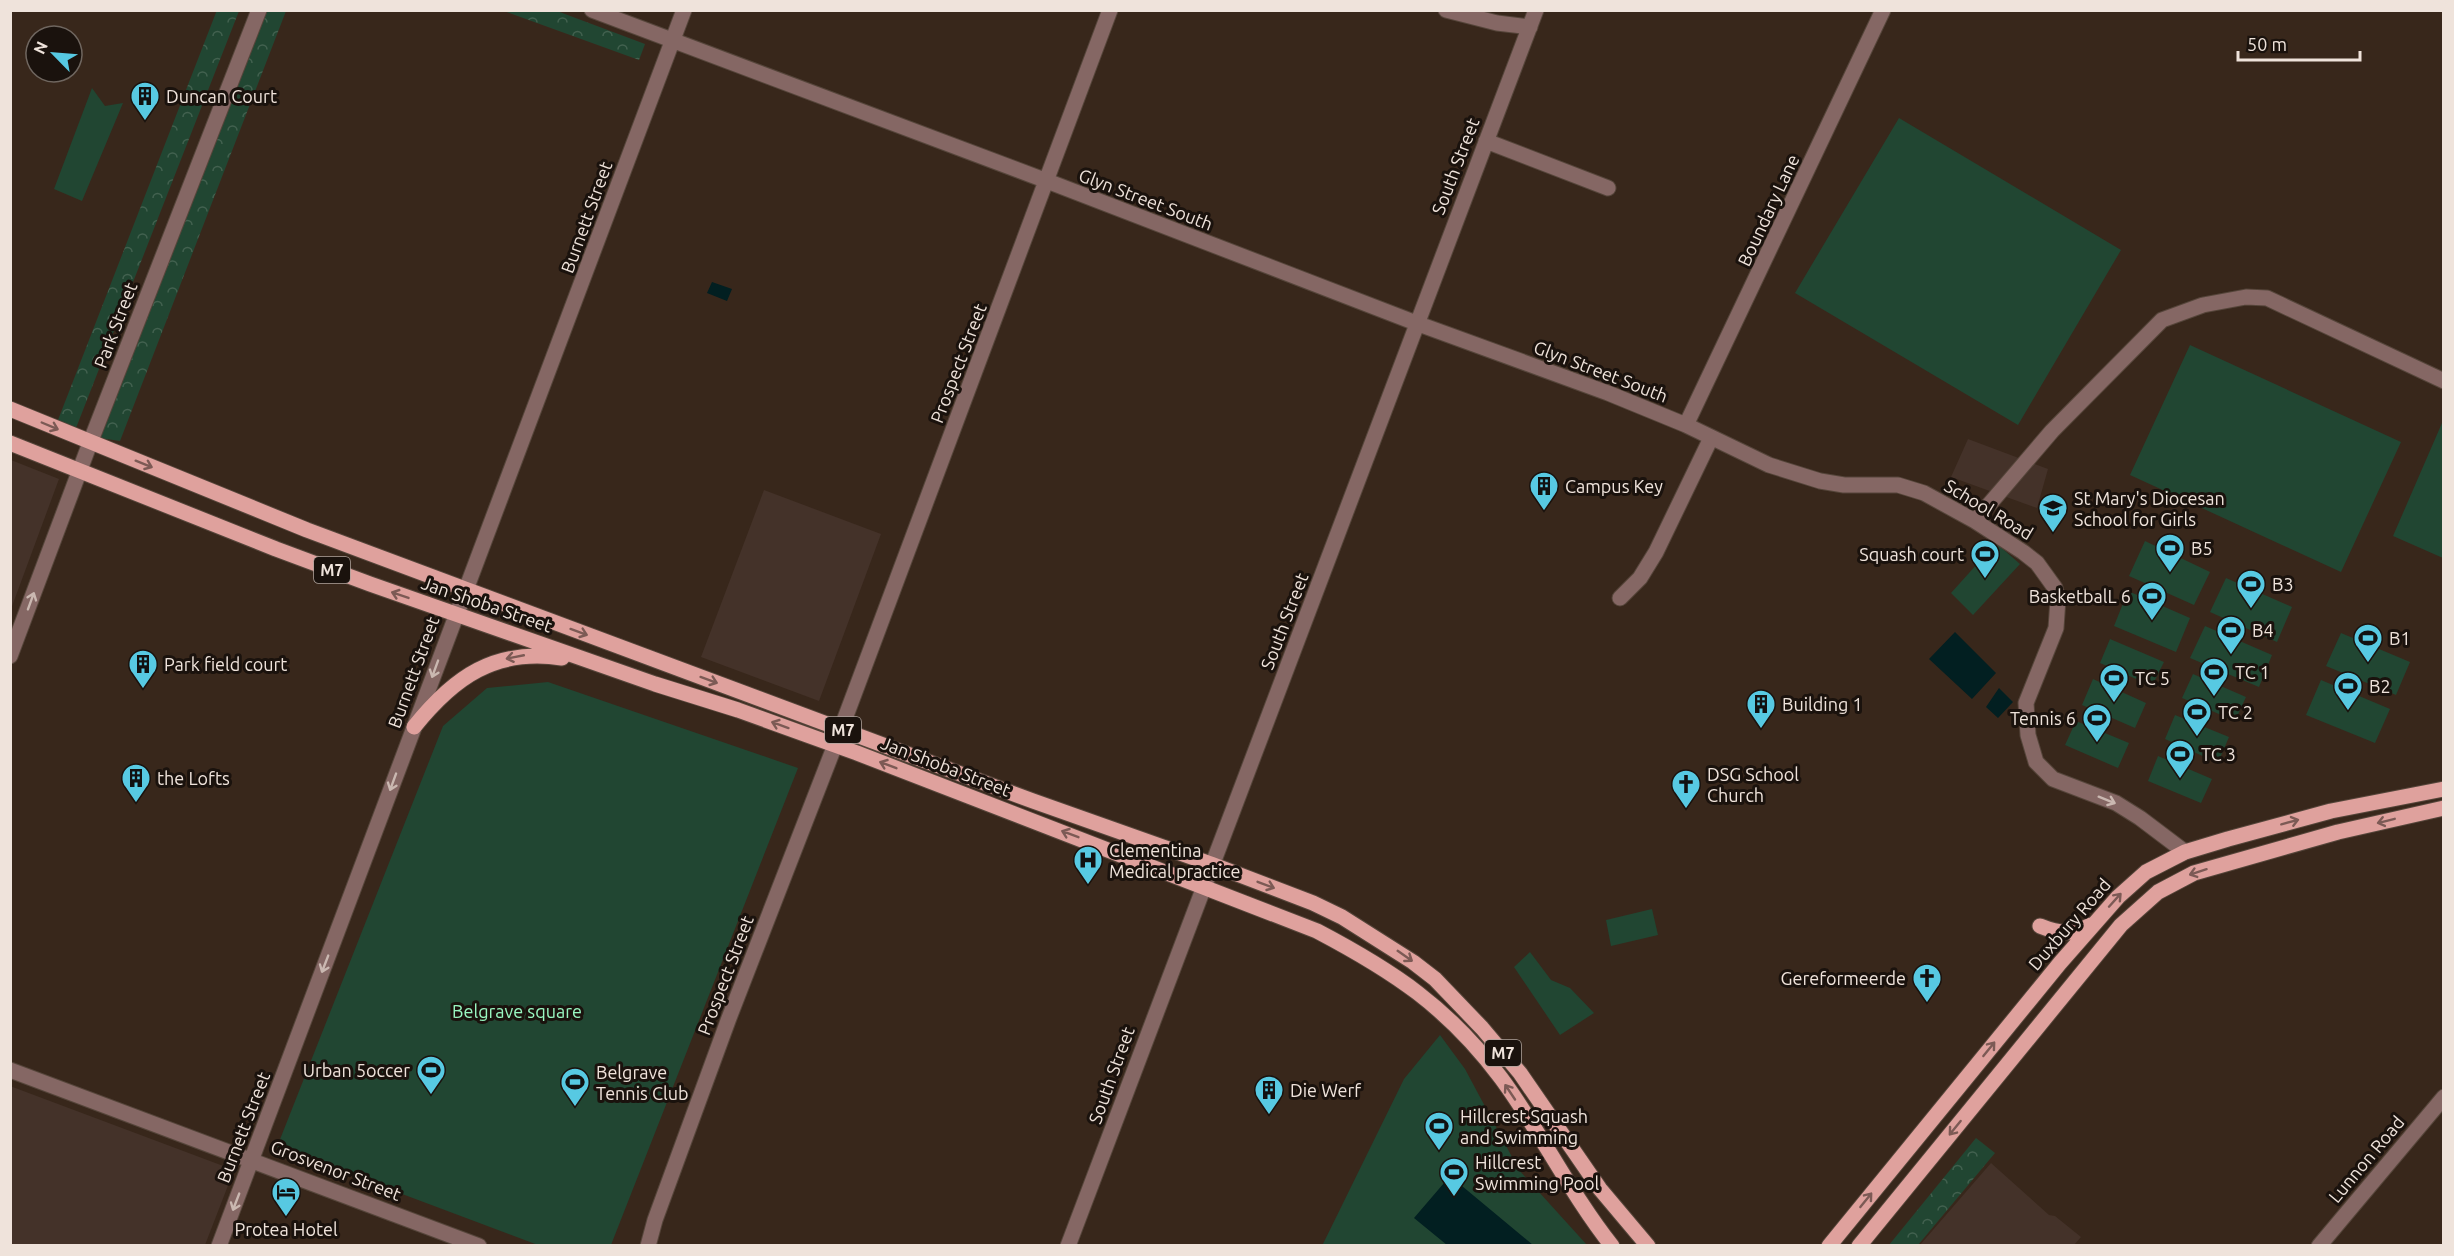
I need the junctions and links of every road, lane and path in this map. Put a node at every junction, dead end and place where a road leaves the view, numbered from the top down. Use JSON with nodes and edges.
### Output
{"nodes":[{"id":1,"x":259,"y":10,"type":"edge"},
{"id":2,"x":592,"y":10,"type":"edge"},
{"id":3,"x":684,"y":10,"type":"edge"},
{"id":4,"x":1110,"y":10,"type":"edge"},
{"id":5,"x":1446,"y":10,"type":"edge"},
{"id":6,"x":1536,"y":10,"type":"edge"},
{"id":7,"x":1883,"y":10,"type":"edge"},
{"id":8,"x":1530,"y":27,"type":"junction"},
{"id":9,"x":672,"y":41,"type":"junction"},
{"id":10,"x":1486,"y":141,"type":"junction"},
{"id":11,"x":1047,"y":181,"type":"junction"},
{"id":12,"x":1608,"y":188,"type":"dead end"},
{"id":13,"x":1416,"y":323,"type":"junction"},
{"id":14,"x":2444,"y":381,"type":"edge"},
{"id":15,"x":10,"y":409,"type":"edge"},
{"id":16,"x":1686,"y":425,"type":"junction"},
{"id":17,"x":1711,"y":438,"type":"junction"},
{"id":18,"x":10,"y":443,"type":"edge"},
{"id":19,"x":90,"y":443,"type":"junction"},
{"id":20,"x":79,"y":472,"type":"junction"},
{"id":21,"x":1975,"y":521,"type":"junction"},
{"id":22,"x":465,"y":589,"type":"junction"},
{"id":23,"x":1620,"y":598,"type":"dead end"},
{"id":24,"x":456,"y":614,"type":"junction"},
{"id":25,"x":10,"y":656,"type":"edge"},
{"id":26,"x":594,"y":662,"type":"junction"},
{"id":27,"x":414,"y":727,"type":"junction"},
{"id":28,"x":841,"y":729,"type":"junction"},
{"id":29,"x":835,"y":746,"type":"junction"},
{"id":30,"x":2444,"y":789,"type":"edge"},
{"id":31,"x":2444,"y":808,"type":"edge"},
{"id":32,"x":2185,"y":852,"type":"junction"},
{"id":33,"x":1211,"y":864,"type":"junction"},
{"id":34,"x":1203,"y":886,"type":"junction"},
{"id":35,"x":2137,"y":909,"type":"junction"},
{"id":36,"x":2096,"y":922,"type":"junction"},
{"id":37,"x":2040,"y":926,"type":"dead end"},
{"id":38,"x":2060,"y":963,"type":"junction"},
{"id":39,"x":2027,"y":1040,"type":"junction"},
{"id":40,"x":10,"y":1070,"type":"edge"},
{"id":41,"x":2444,"y":1097,"type":"edge"},
{"id":42,"x":252,"y":1159,"type":"junction"},
{"id":43,"x":655,"y":1220,"type":"junction"},
{"id":44,"x":219,"y":1245,"type":"edge"},
{"id":45,"x":479,"y":1245,"type":"edge"},
{"id":46,"x":640,"y":1245,"type":"edge"},
{"id":47,"x":648,"y":1245,"type":"edge"},
{"id":48,"x":1068,"y":1245,"type":"edge"},
{"id":49,"x":1612,"y":1245,"type":"edge"},
{"id":50,"x":1648,"y":1245,"type":"edge"},
{"id":51,"x":1829,"y":1245,"type":"edge"},
{"id":52,"x":1858,"y":1245,"type":"edge"},
{"id":53,"x":2319,"y":1245,"type":"edge"}],
"edges":[{"from":1,"to":19,"type":"street","name":"Park Street"},
{"from":2,"to":9,"type":"street","name":"Glyn Street South"},
{"from":3,"to":9,"type":"street","name":"Burnett Street"},
{"from":4,"to":11,"type":"street","name":"Prospect Street"},
{"from":5,"to":8,"type":"street"},
{"from":6,"to":8,"type":"street","name":"South Street"},
{"from":7,"to":16,"type":"street","name":"Boundary Lane"},
{"from":8,"to":10,"type":"street","name":"South Street"},
{"from":9,"to":11,"type":"street","name":"Glyn Street South"},
{"from":9,"to":22,"type":"street","name":"Burnett Street"},
{"from":10,"to":12,"type":"street"},
{"from":10,"to":13,"type":"street","name":"South Street"},
{"from":11,"to":13,"type":"street","name":"Glyn Street South"},
{"from":11,"to":28,"type":"street","name":"Prospect Street"},
{"from":13,"to":16,"type":"street","name":"Glyn Street South"},
{"from":13,"to":33,"type":"street","name":"South Street"},
{"from":14,"to":21,"type":"street"},
{"from":15,"to":19,"type":"main road","number":"M7","one_way":true},
{"from":16,"to":17,"type":"street","name":"School Road"},
{"from":17,"to":21,"type":"street","name":"School Road"},
{"from":17,"to":23,"type":"street"},
{"from":18,"to":20,"type":"main road","name":"Jan Shoba Street","number":"M7"},
{"from":19,"to":20,"type":"street","name":"Park Street"},
{"from":19,"to":22,"type":"main road","name":"Jan Shoba Street","number":"M7","one_way":true},
{"from":24,"to":20,"type":"main road","name":"Jan Shoba Street","number":"M7","one_way":true},
{"from":25,"to":20,"type":"street","name":"Park Street","one_way":true},
{"from":21,"to":32,"type":"street","name":"School Road","one_way":true},
{"from":22,"to":24,"type":"street","name":"Burnett Street"},
{"from":22,"to":28,"type":"main road","name":"Jan Shoba Street","number":"M7","one_way":true},
{"from":24,"to":26,"type":"main road","name":"Jan Shoba Street","number":"M7"},
{"from":24,"to":27,"type":"street","name":"Burnett Street","one_way":true},
{"from":26,"to":27,"type":"main road","one_way":true},
{"from":29,"to":26,"type":"main road","name":"Jan Shoba Street","number":"M7","one_way":true},
{"from":27,"to":42,"type":"street","name":"Burnett Street","one_way":true},
{"from":28,"to":33,"type":"main road","name":"Jan Shoba Street","number":"M7"},
{"from":34,"to":29,"type":"main road","name":"Jan Shoba Street","number":"M7","one_way":true},
{"from":29,"to":43,"type":"street","name":"Prospect Street"},
{"from":32,"to":30,"type":"main road","name":"Duxbury Road","one_way":true},
{"from":31,"to":35,"type":"main road","one_way":true},
{"from":36,"to":32,"type":"main road","name":"Duxbury Road","one_way":true},
{"from":33,"to":34,"type":"street","name":"South Street"},
{"from":33,"to":50,"type":"main road","name":"Jan Shoba Street","number":"M7","one_way":true},
{"from":34,"to":48,"type":"street","name":"South Street"},
{"from":49,"to":34,"type":"main road","name":"Jan Shoba Street","number":"M7","one_way":true},
{"from":35,"to":38,"type":"main road"},
{"from":35,"to":39,"type":"main road"},
{"from":36,"to":37,"type":"main road"},
{"from":36,"to":38,"type":"main road","name":"Duxbury Road"},
{"from":38,"to":39,"type":"main road"},
{"from":51,"to":38,"type":"main road","name":"Duxbury Road","one_way":true},
{"from":39,"to":52,"type":"main road","one_way":true},
{"from":40,"to":42,"type":"street","name":"Grosvenor Street"},
{"from":41,"to":53,"type":"street","name":"Lunnon Road"},
{"from":42,"to":44,"type":"street","name":"Burnett Street","one_way":true},
{"from":42,"to":45,"type":"street","name":"Grosvenor Street"},
{"from":43,"to":46,"type":"street","name":"Prospect Street"},
{"from":43,"to":47,"type":"street","name":"Prospect Street"}]}
